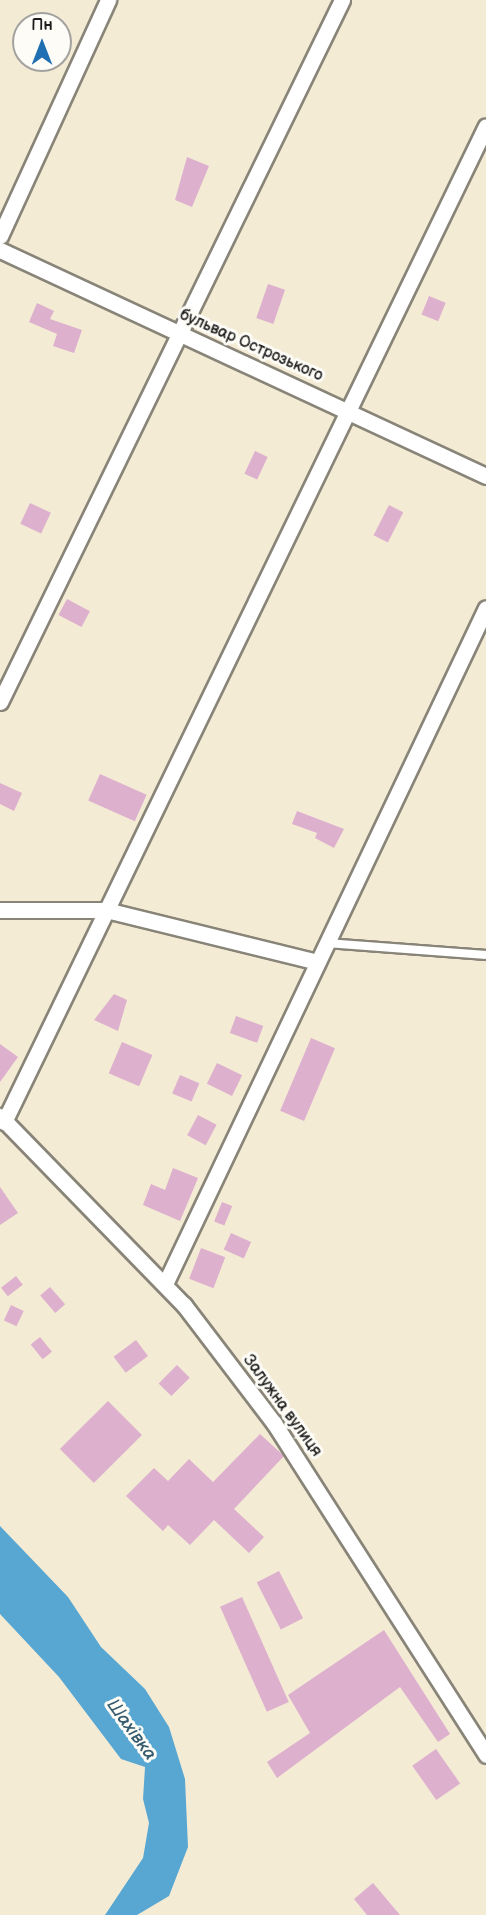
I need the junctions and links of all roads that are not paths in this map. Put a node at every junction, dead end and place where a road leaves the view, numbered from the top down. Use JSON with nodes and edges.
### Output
{"nodes":[{"id":1,"x":108,"y":0,"type":"edge"},
{"id":2,"x":342,"y":0,"type":"edge"},
{"id":3,"x":486,"y":126,"type":"edge"},
{"id":4,"x":0,"y":236,"type":"edge"},
{"id":5,"x":0,"y":250,"type":"edge"},
{"id":6,"x":179,"y":333,"type":"junction"},
{"id":7,"x":348,"y":410,"type":"junction"},
{"id":8,"x":486,"y":476,"type":"edge"},
{"id":9,"x":486,"y":608,"type":"edge"},
{"id":10,"x":0,"y":702,"type":"edge"},
{"id":11,"x":0,"y":910,"type":"edge"},
{"id":12,"x":106,"y":910,"type":"junction"},
{"id":13,"x":327,"y":943,"type":"junction"},
{"id":14,"x":486,"y":955,"type":"edge"},
{"id":15,"x":318,"y":962,"type":"junction"},
{"id":16,"x":2,"y":1119,"type":"edge"},
{"id":17,"x":165,"y":1284,"type":"junction"},
{"id":18,"x":486,"y":1755,"type":"edge"}],
"edges":[{"from":1,"to":4,"type":"street"},
{"from":2,"to":6,"type":"street"},
{"from":3,"to":7,"type":"street"},
{"from":5,"to":6,"type":"street","name":"бульвар Острозького"},
{"from":6,"to":7,"type":"street","name":"бульвар Острозького"},
{"from":6,"to":10,"type":"street"},
{"from":7,"to":8,"type":"street","name":"бульвар Острозького"},
{"from":7,"to":12,"type":"street"},
{"from":9,"to":13,"type":"street"},
{"from":11,"to":12,"type":"street"},
{"from":12,"to":15,"type":"street"},
{"from":12,"to":16,"type":"street"},
{"from":13,"to":14,"type":"lane"},
{"from":13,"to":15,"type":"street"},
{"from":15,"to":17,"type":"street"},
{"from":16,"to":17,"type":"street","name":"Залужна вулиця"},
{"from":17,"to":18,"type":"street","name":"Залужна вулиця"}]}
